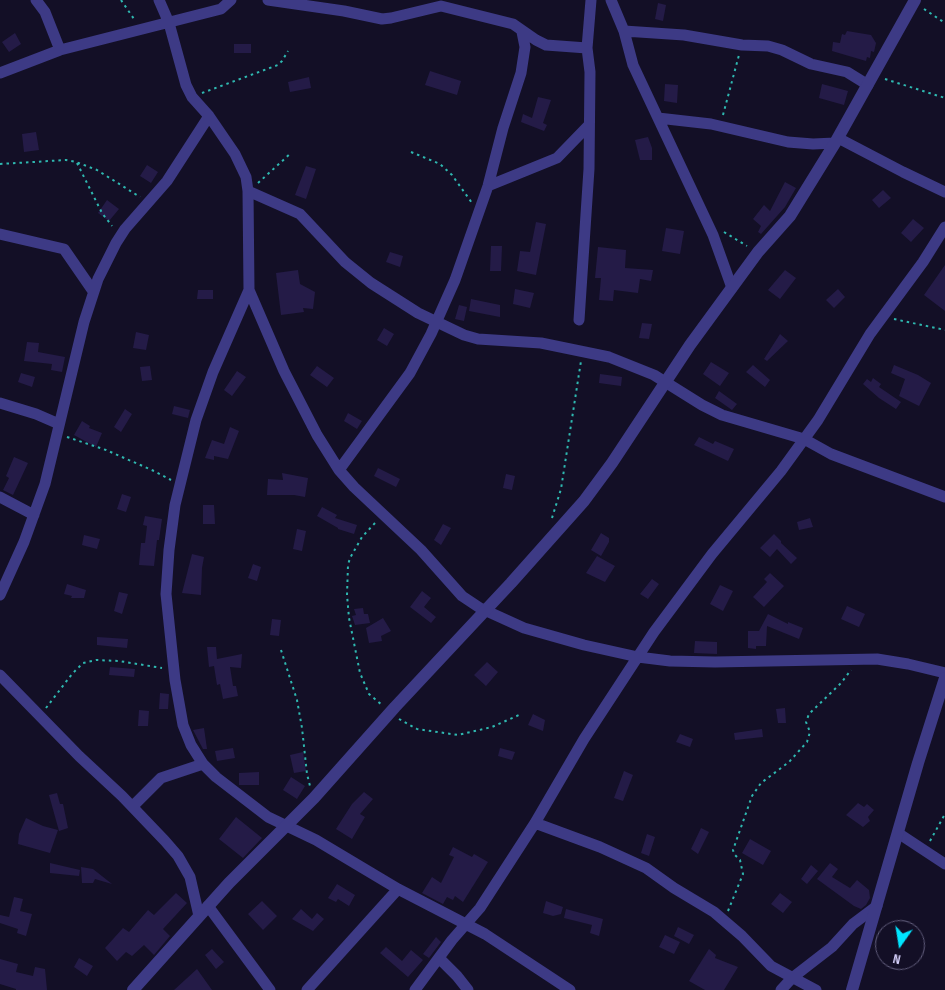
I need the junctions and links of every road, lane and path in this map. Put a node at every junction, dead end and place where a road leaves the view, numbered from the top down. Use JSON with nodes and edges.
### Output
{"nodes":[{"id":1,"x":36,"y":0,"type":"edge"},
{"id":2,"x":122,"y":0,"type":"edge"},
{"id":3,"x":159,"y":0,"type":"edge"},
{"id":4,"x":231,"y":0,"type":"edge"},
{"id":5,"x":268,"y":0,"type":"edge"},
{"id":6,"x":591,"y":0,"type":"edge"},
{"id":7,"x":611,"y":0,"type":"edge"},
{"id":8,"x":914,"y":1,"type":"edge"},
{"id":9,"x":169,"y":23,"type":"junction"},
{"id":10,"x":945,"y":23,"type":"edge"},
{"id":11,"x":142,"y":29,"type":"junction"},
{"id":12,"x":624,"y":31,"type":"junction"},
{"id":13,"x":522,"y":32,"type":"junction"},
{"id":14,"x":742,"y":45,"type":"junction"},
{"id":15,"x":587,"y":48,"type":"junction"},
{"id":16,"x":60,"y":50,"type":"junction"},
{"id":17,"x":288,"y":51,"type":"dead end"},
{"id":18,"x":0,"y":73,"type":"edge"},
{"id":19,"x":871,"y":80,"type":"junction"},
{"id":20,"x":192,"y":97,"type":"junction"},
{"id":21,"x":945,"y":98,"type":"edge"},
{"id":22,"x":209,"y":116,"type":"junction"},
{"id":23,"x":658,"y":118,"type":"junction"},
{"id":24,"x":588,"y":126,"type":"junction"},
{"id":25,"x":721,"y":127,"type":"junction"},
{"id":26,"x":836,"y":141,"type":"junction"},
{"id":27,"x":412,"y":152,"type":"dead end"},
{"id":28,"x":291,"y":153,"type":"dead end"},
{"id":29,"x":76,"y":162,"type":"junction"},
{"id":30,"x":0,"y":164,"type":"edge"},
{"id":31,"x":488,"y":186,"type":"junction"},
{"id":32,"x":248,"y":191,"type":"junction"},
{"id":33,"x":945,"y":192,"type":"edge"},
{"id":34,"x":148,"y":202,"type":"junction"},
{"id":35,"x":478,"y":216,"type":"junction"},
{"id":36,"x":706,"y":220,"type":"junction"},
{"id":37,"x":945,"y":227,"type":"edge"},
{"id":38,"x":0,"y":234,"type":"edge"},
{"id":39,"x":120,"y":236,"type":"junction"},
{"id":40,"x":758,"y":252,"type":"junction"},
{"id":41,"x":732,"y":288,"type":"junction"},
{"id":42,"x":249,"y":290,"type":"junction"},
{"id":43,"x":93,"y":291,"type":"junction"},
{"id":44,"x":882,"y":316,"type":"junction"},
{"id":45,"x":579,"y":320,"type":"dead end"},
{"id":46,"x":436,"y":322,"type":"junction"},
{"id":47,"x":945,"y":330,"type":"edge"},
{"id":48,"x":582,"y":353,"type":"junction"},
{"id":49,"x":664,"y":382,"type":"junction"},
{"id":50,"x":0,"y":403,"type":"edge"},
{"id":51,"x":58,"y":429,"type":"junction"},
{"id":52,"x":804,"y":439,"type":"junction"},
{"id":53,"x":340,"y":470,"type":"junction"},
{"id":54,"x":180,"y":483,"type":"junction"},
{"id":55,"x":0,"y":497,"type":"edge"},
{"id":56,"x":945,"y":498,"type":"edge"},
{"id":57,"x":384,"y":514,"type":"junction"},
{"id":58,"x":34,"y":515,"type":"junction"},
{"id":59,"x":549,"y":526,"type":"dead end"},
{"id":60,"x":0,"y":595,"type":"edge"},
{"id":61,"x":485,"y":610,"type":"junction"},
{"id":62,"x":281,"y":650,"type":"dead end"},
{"id":63,"x":638,"y":657,"type":"junction"},
{"id":64,"x":860,"y":659,"type":"junction"},
{"id":65,"x":174,"y":671,"type":"junction"},
{"id":66,"x":945,"y":673,"type":"edge"},
{"id":67,"x":0,"y":675,"type":"edge"},
{"id":68,"x":945,"y":678,"type":"edge"},
{"id":69,"x":391,"y":712,"type":"junction"},
{"id":70,"x":519,"y":715,"type":"dead end"},
{"id":71,"x":39,"y":716,"type":"junction"},
{"id":72,"x":203,"y":764,"type":"junction"},
{"id":73,"x":314,"y":798,"type":"junction"},
{"id":74,"x":133,"y":806,"type":"junction"},
{"id":75,"x":945,"y":814,"type":"edge"},
{"id":76,"x":535,"y":823,"type":"junction"},
{"id":77,"x":288,"y":826,"type":"junction"},
{"id":78,"x":898,"y":833,"type":"junction"},
{"id":79,"x":924,"y":851,"type":"junction"},
{"id":80,"x":945,"y":864,"type":"edge"},
{"id":81,"x":398,"y":889,"type":"junction"},
{"id":82,"x":208,"y":906,"type":"junction"},
{"id":83,"x":876,"y":906,"type":"junction"},
{"id":84,"x":199,"y":916,"type":"junction"},
{"id":85,"x":724,"y":920,"type":"junction"},
{"id":86,"x":465,"y":925,"type":"junction"},
{"id":87,"x":439,"y":958,"type":"junction"},
{"id":88,"x":792,"y":978,"type":"junction"},
{"id":89,"x":133,"y":990,"type":"edge"},
{"id":90,"x":270,"y":990,"type":"edge"},
{"id":91,"x":307,"y":990,"type":"edge"},
{"id":92,"x":415,"y":990,"type":"edge"},
{"id":93,"x":468,"y":990,"type":"edge"},
{"id":94,"x":570,"y":990,"type":"edge"},
{"id":95,"x":781,"y":990,"type":"edge"},
{"id":96,"x":816,"y":990,"type":"edge"},
{"id":97,"x":852,"y":990,"type":"edge"}],
"edges":[{"from":1,"to":16,"type":"street"},
{"from":2,"to":11,"type":"path"},
{"from":3,"to":9,"type":"street"},
{"from":4,"to":9,"type":"street"},
{"from":5,"to":13,"type":"street"},
{"from":6,"to":15,"type":"street"},
{"from":7,"to":12,"type":"street"},
{"from":8,"to":10,"type":"path"},
{"from":8,"to":19,"type":"street"},
{"from":9,"to":11,"type":"street"},
{"from":9,"to":20,"type":"street"},
{"from":11,"to":16,"type":"street"},
{"from":12,"to":14,"type":"street"},
{"from":12,"to":23,"type":"street"},
{"from":13,"to":15,"type":"street"},
{"from":13,"to":31,"type":"street"},
{"from":14,"to":19,"type":"street"},
{"from":14,"to":25,"type":"path"},
{"from":15,"to":24,"type":"street"},
{"from":16,"to":18,"type":"street"},
{"from":17,"to":20,"type":"path"},
{"from":19,"to":21,"type":"path"},
{"from":19,"to":26,"type":"street"},
{"from":20,"to":22,"type":"street"},
{"from":22,"to":32,"type":"street"},
{"from":22,"to":34,"type":"street"},
{"from":23,"to":25,"type":"street"},
{"from":23,"to":36,"type":"street"},
{"from":24,"to":31,"type":"street"},
{"from":24,"to":45,"type":"street"},
{"from":25,"to":26,"type":"street"},
{"from":26,"to":33,"type":"street"},
{"from":26,"to":40,"type":"street"},
{"from":27,"to":35,"type":"path"},
{"from":28,"to":32,"type":"path"},
{"from":29,"to":30,"type":"path"},
{"from":29,"to":34,"type":"path"},
{"from":29,"to":39,"type":"path"},
{"from":31,"to":35,"type":"street"},
{"from":32,"to":42,"type":"street"},
{"from":32,"to":46,"type":"street"},
{"from":34,"to":39,"type":"street"},
{"from":35,"to":46,"type":"street"},
{"from":36,"to":40,"type":"path"},
{"from":36,"to":41,"type":"street"},
{"from":37,"to":44,"type":"street"},
{"from":38,"to":43,"type":"street"},
{"from":39,"to":43,"type":"street"},
{"from":40,"to":41,"type":"street"},
{"from":41,"to":49,"type":"street"},
{"from":42,"to":53,"type":"street"},
{"from":42,"to":54,"type":"street"},
{"from":43,"to":51,"type":"street"},
{"from":44,"to":47,"type":"path"},
{"from":44,"to":52,"type":"street"},
{"from":46,"to":48,"type":"street"},
{"from":46,"to":53,"type":"street"},
{"from":48,"to":49,"type":"street"},
{"from":48,"to":59,"type":"path"},
{"from":49,"to":52,"type":"street"},
{"from":49,"to":61,"type":"street"},
{"from":50,"to":51,"type":"street"},
{"from":51,"to":54,"type":"path"},
{"from":51,"to":58,"type":"street"},
{"from":52,"to":56,"type":"street"},
{"from":52,"to":63,"type":"street"},
{"from":53,"to":57,"type":"street"},
{"from":54,"to":65,"type":"street"},
{"from":55,"to":58,"type":"street"},
{"from":57,"to":61,"type":"street"},
{"from":57,"to":69,"type":"path"},
{"from":58,"to":60,"type":"street"},
{"from":61,"to":63,"type":"street"},
{"from":61,"to":69,"type":"street"},
{"from":62,"to":73,"type":"path"},
{"from":63,"to":64,"type":"street"},
{"from":63,"to":76,"type":"street"},
{"from":64,"to":66,"type":"street"},
{"from":64,"to":85,"type":"path"},
{"from":65,"to":71,"type":"path"},
{"from":65,"to":72,"type":"street"},
{"from":67,"to":71,"type":"street"},
{"from":68,"to":78,"type":"street"},
{"from":69,"to":70,"type":"path"},
{"from":69,"to":73,"type":"street"},
{"from":71,"to":74,"type":"street"},
{"from":72,"to":74,"type":"street"},
{"from":72,"to":77,"type":"street"},
{"from":73,"to":77,"type":"street"},
{"from":74,"to":84,"type":"street"},
{"from":75,"to":79,"type":"path"},
{"from":76,"to":85,"type":"street"},
{"from":76,"to":86,"type":"street"},
{"from":77,"to":81,"type":"street"},
{"from":77,"to":82,"type":"street"},
{"from":78,"to":79,"type":"street"},
{"from":78,"to":83,"type":"street"},
{"from":79,"to":80,"type":"street"},
{"from":81,"to":86,"type":"street"},
{"from":81,"to":91,"type":"street"},
{"from":82,"to":84,"type":"street"},
{"from":82,"to":90,"type":"street"},
{"from":83,"to":88,"type":"street"},
{"from":83,"to":97,"type":"street"},
{"from":84,"to":89,"type":"street"},
{"from":85,"to":88,"type":"street"},
{"from":86,"to":87,"type":"street"},
{"from":86,"to":94,"type":"street"},
{"from":87,"to":92,"type":"street"},
{"from":87,"to":93,"type":"street"},
{"from":88,"to":95,"type":"street"},
{"from":88,"to":96,"type":"street"}]}
